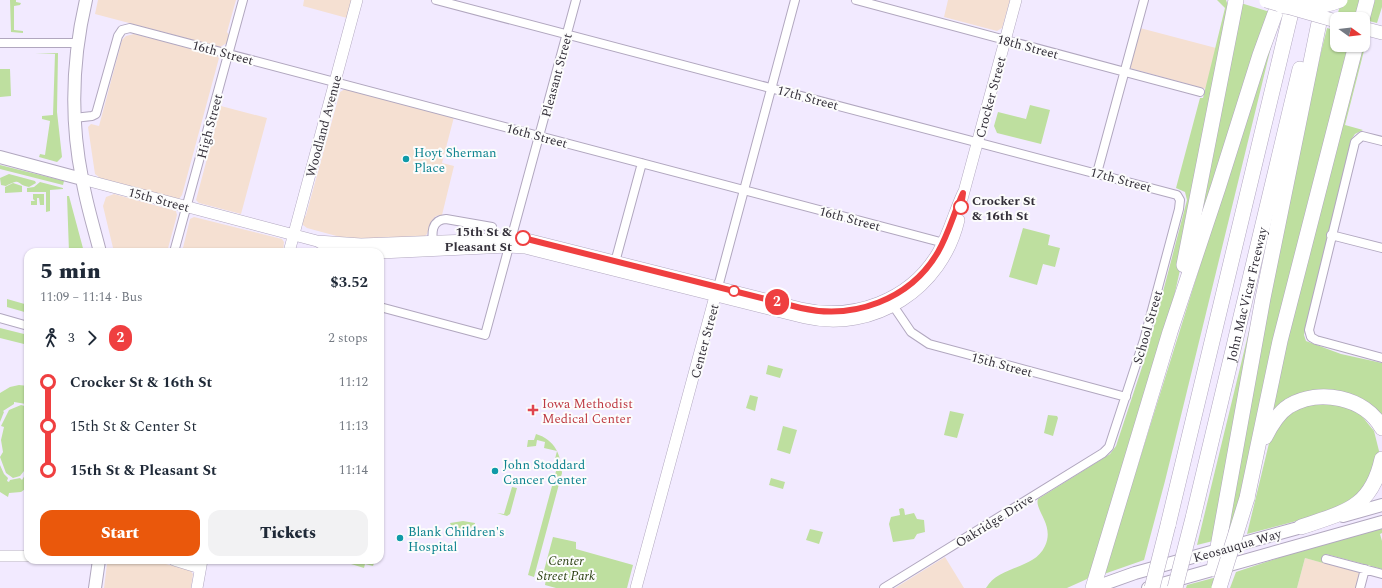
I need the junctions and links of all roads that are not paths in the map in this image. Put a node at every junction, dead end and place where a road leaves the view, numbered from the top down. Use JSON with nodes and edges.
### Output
{"nodes":[{"id":1,"x":86,"y":0,"type":"edge"},
{"id":2,"x":243,"y":0,"type":"edge"},
{"id":3,"x":357,"y":0,"type":"edge"},
{"id":4,"x":436,"y":0,"type":"edge"},
{"id":5,"x":576,"y":0,"type":"edge"},
{"id":6,"x":795,"y":0,"type":"edge"},
{"id":7,"x":856,"y":0,"type":"edge"},
{"id":8,"x":1016,"y":0,"type":"edge"},
{"id":9,"x":1144,"y":0,"type":"edge"},
{"id":10,"x":1236,"y":0,"type":"edge"},
{"id":11,"x":1318,"y":0,"type":"edge"},
{"id":12,"x":1324,"y":0,"type":"edge"},
{"id":13,"x":1340,"y":0,"type":"edge"},
{"id":14,"x":1367,"y":0,"type":"edge"},
{"id":15,"x":1277,"y":1,"type":"edge"},
{"id":16,"x":1364,"y":12,"type":"edge"},
{"id":17,"x":1330,"y":19,"type":"edge"},
{"id":18,"x":1370,"y":30,"type":"edge"},
{"id":19,"x":1382,"y":33,"type":"edge"},
{"id":20,"x":567,"y":34,"type":"junction"},
{"id":21,"x":1005,"y":40,"type":"junction"},
{"id":22,"x":0,"y":43,"type":"edge"},
{"id":23,"x":77,"y":43,"type":"junction"},
{"id":24,"x":1354,"y":52,"type":"edge"},
{"id":25,"x":228,"y":54,"type":"junction"},
{"id":26,"x":1124,"y":72,"type":"junction"},
{"id":27,"x":335,"y":82,"type":"junction"},
{"id":28,"x":772,"y":88,"type":"junction"},
{"id":29,"x":1200,"y":92,"type":"dead end"},
{"id":30,"x":74,"y":118,"type":"junction"},
{"id":31,"x":539,"y":136,"type":"junction"},
{"id":32,"x":1382,"y":141,"type":"edge"},
{"id":33,"x":978,"y":142,"type":"junction"},
{"id":34,"x":0,"y":157,"type":"edge"},
{"id":35,"x":642,"y":163,"type":"junction"},
{"id":36,"x":1097,"y":173,"type":"junction"},
{"id":37,"x":82,"y":179,"type":"junction"},
{"id":38,"x":745,"y":190,"type":"junction"},
{"id":39,"x":1178,"y":197,"type":"joint"},
{"id":40,"x":186,"y":206,"type":"junction"},
{"id":41,"x":492,"y":226,"type":"dead end"},
{"id":42,"x":294,"y":235,"type":"junction"},
{"id":43,"x":1331,"y":235,"type":"junction"},
{"id":44,"x":317,"y":241,"type":"junction"},
{"id":45,"x":510,"y":242,"type":"junction"},
{"id":46,"x":947,"y":244,"type":"junction"},
{"id":47,"x":433,"y":246,"type":"junction"},
{"id":48,"x":99,"y":248,"type":"edge"},
{"id":49,"x":175,"y":248,"type":"edge"},
{"id":50,"x":291,"y":248,"type":"edge"},
{"id":51,"x":330,"y":248,"type":"edge"},
{"id":52,"x":1382,"y":248,"type":"edge"},
{"id":53,"x":384,"y":252,"type":"edge"},
{"id":54,"x":614,"y":266,"type":"junction"},
{"id":55,"x":717,"y":291,"type":"junction"},
{"id":56,"x":891,"y":302,"type":"junction"},
{"id":57,"x":384,"y":308,"type":"edge"},
{"id":58,"x":0,"y":318,"type":"edge"},
{"id":59,"x":24,"y":325,"type":"edge"},
{"id":60,"x":1170,"y":332,"type":"junction"},
{"id":61,"x":1382,"y":358,"type":"edge"},
{"id":62,"x":1126,"y":397,"type":"junction"},
{"id":63,"x":1382,"y":428,"type":"edge"},
{"id":64,"x":1103,"y":453,"type":"joint"},
{"id":65,"x":1382,"y":459,"type":"edge"},
{"id":66,"x":1254,"y":468,"type":"junction"},
{"id":67,"x":1382,"y":506,"type":"edge"},
{"id":68,"x":1382,"y":522,"type":"edge"},
{"id":69,"x":1301,"y":527,"type":"junction"},
{"id":70,"x":1217,"y":550,"type":"junction"},
{"id":71,"x":0,"y":556,"type":"edge"},
{"id":72,"x":24,"y":556,"type":"edge"},
{"id":73,"x":1326,"y":559,"type":"dead end"},
{"id":74,"x":98,"y":564,"type":"edge"},
{"id":75,"x":201,"y":564,"type":"edge"},
{"id":76,"x":1157,"y":567,"type":"junction"},
{"id":77,"x":1214,"y":569,"type":"junction"},
{"id":78,"x":1365,"y":570,"type":"junction"},
{"id":79,"x":1382,"y":574,"type":"edge"},
{"id":80,"x":95,"y":588,"type":"edge"},
{"id":81,"x":196,"y":588,"type":"edge"},
{"id":82,"x":636,"y":588,"type":"edge"},
{"id":83,"x":884,"y":588,"type":"edge"},
{"id":84,"x":1093,"y":588,"type":"edge"},
{"id":85,"x":1148,"y":588,"type":"edge"},
{"id":86,"x":1152,"y":588,"type":"edge"},
{"id":87,"x":1175,"y":588,"type":"edge"},
{"id":88,"x":1219,"y":588,"type":"edge"},
{"id":89,"x":1360,"y":588,"type":"edge"}],
"edges":[{"from":1,"to":23,"type":"main road"},
{"from":2,"to":25,"type":"street","name":"High Street"},
{"from":3,"to":27,"type":"street","name":"Woodland Avenue"},
{"from":4,"to":20,"type":"street","name":"17th Street"},
{"from":5,"to":20,"type":"street","name":"Pleasant Street"},
{"from":6,"to":28,"type":"street","name":"Center Street"},
{"from":7,"to":21,"type":"street","name":"18th Street"},
{"from":8,"to":21,"type":"street","name":"Crocker Street"},
{"from":9,"to":26,"type":"street"},
{"from":10,"to":60,"type":"highway"},
{"from":11,"to":87,"type":"highway","name":"John MacVicar Freeway","bridge":true},
{"from":12,"to":70,"type":"highway"},
{"from":13,"to":15,"type":"highway","bridge":true},
{"from":14,"to":16,"type":"highway"},
{"from":15,"to":17,"type":"main road","bridge":true},
{"from":15,"to":60,"type":"highway"},
{"from":15,"to":76,"type":"highway","name":"John MacVicar Freeway","bridge":true},
{"from":18,"to":19,"type":"main road"},
{"from":20,"to":28,"type":"street","name":"17th Street"},
{"from":20,"to":31,"type":"street","name":"Pleasant Street"},
{"from":21,"to":26,"type":"street","name":"18th Street"},
{"from":21,"to":33,"type":"street","name":"Crocker Street"},
{"from":22,"to":23,"type":"street"},
{"from":23,"to":30,"type":"main road"},
{"from":24,"to":66,"type":"highway"},
{"from":25,"to":27,"type":"street","name":"16th Street"},
{"from":25,"to":30,"type":"street","name":"16th Street"},
{"from":25,"to":40,"type":"street","name":"High Street"},
{"from":26,"to":29,"type":"street","name":"18th Street"},
{"from":26,"to":36,"type":"street"},
{"from":27,"to":31,"type":"street","name":"16th Street"},
{"from":27,"to":42,"type":"street","name":"Woodland Avenue"},
{"from":28,"to":33,"type":"street","name":"17th Street"},
{"from":28,"to":38,"type":"street","name":"Center Street"},
{"from":30,"to":37,"type":"main road"},
{"from":31,"to":35,"type":"street","name":"16th Street"},
{"from":31,"to":45,"type":"street","name":"Pleasant Street"},
{"from":32,"to":43,"type":"street"},
{"from":33,"to":36,"type":"street","name":"17th Street"},
{"from":33,"to":46,"type":"street","name":"Crocker Street"},
{"from":34,"to":37,"type":"main road","name":"15th Street"},
{"from":35,"to":38,"type":"street","name":"16th Street"},
{"from":35,"to":54,"type":"street"},
{"from":36,"to":39,"type":"street","name":"17th Street"},
{"from":37,"to":40,"type":"street","name":"15th Street"},
{"from":37,"to":48,"type":"main road"},
{"from":38,"to":46,"type":"street","name":"16th Street"},
{"from":38,"to":55,"type":"street","name":"Center Street"},
{"from":39,"to":62,"type":"street","name":"School Street"},
{"from":40,"to":42,"type":"street","name":"15th Street"},
{"from":40,"to":49,"type":"street","name":"High Street"},
{"from":41,"to":47,"type":"street"},
{"from":42,"to":44,"type":"street","name":"15th Street"},
{"from":42,"to":50,"type":"street","name":"Woodland Avenue"},
{"from":43,"to":52,"type":"street"},
{"from":43,"to":61,"type":"street"},
{"from":44,"to":47,"type":"street","name":"15th Street"},
{"from":44,"to":51,"type":"street","name":"15th Street"},
{"from":45,"to":47,"type":"street","name":"15th Street"},
{"from":45,"to":54,"type":"street","name":"15th Street"},
{"from":45,"to":57,"type":"street","name":"Pleasant Street"},
{"from":46,"to":56,"type":"street","name":"Crocker Street"},
{"from":47,"to":53,"type":"street","name":"15th Street"},
{"from":54,"to":55,"type":"street","name":"15th Street"},
{"from":55,"to":56,"type":"street","name":"15th Street"},
{"from":55,"to":82,"type":"street","name":"Center Street"},
{"from":56,"to":62,"type":"street","name":"15th Street"},
{"from":58,"to":59,"type":"street"},
{"from":60,"to":84,"type":"highway"},
{"from":62,"to":64,"type":"street","name":"School Street"},
{"from":63,"to":66,"type":"highway"},
{"from":64,"to":83,"type":"street","name":"Oakridge Drive"},
{"from":65,"to":69,"type":"highway"},
{"from":66,"to":88,"type":"highway","bridge":true},
{"from":67,"to":69,"type":"main road","name":"Keosauqua Way"},
{"from":68,"to":77,"type":"main road","name":"Keosauqua Way"},
{"from":69,"to":70,"type":"main road","name":"Keosauqua Way"},
{"from":70,"to":77,"type":"highway"},
{"from":70,"to":84,"type":"main road","name":"Keosauqua Way"},
{"from":71,"to":72,"type":"street"},
{"from":73,"to":78,"type":"street"},
{"from":74,"to":80,"type":"main road"},
{"from":75,"to":81,"type":"street"},
{"from":76,"to":85,"type":"highway","bridge":true},
{"from":76,"to":86,"type":"highway","name":"John MacVicar Freeway","bridge":true},
{"from":77,"to":85,"type":"main road","name":"Keosauqua Way"},
{"from":78,"to":79,"type":"street"},
{"from":78,"to":89,"type":"street"}]}
